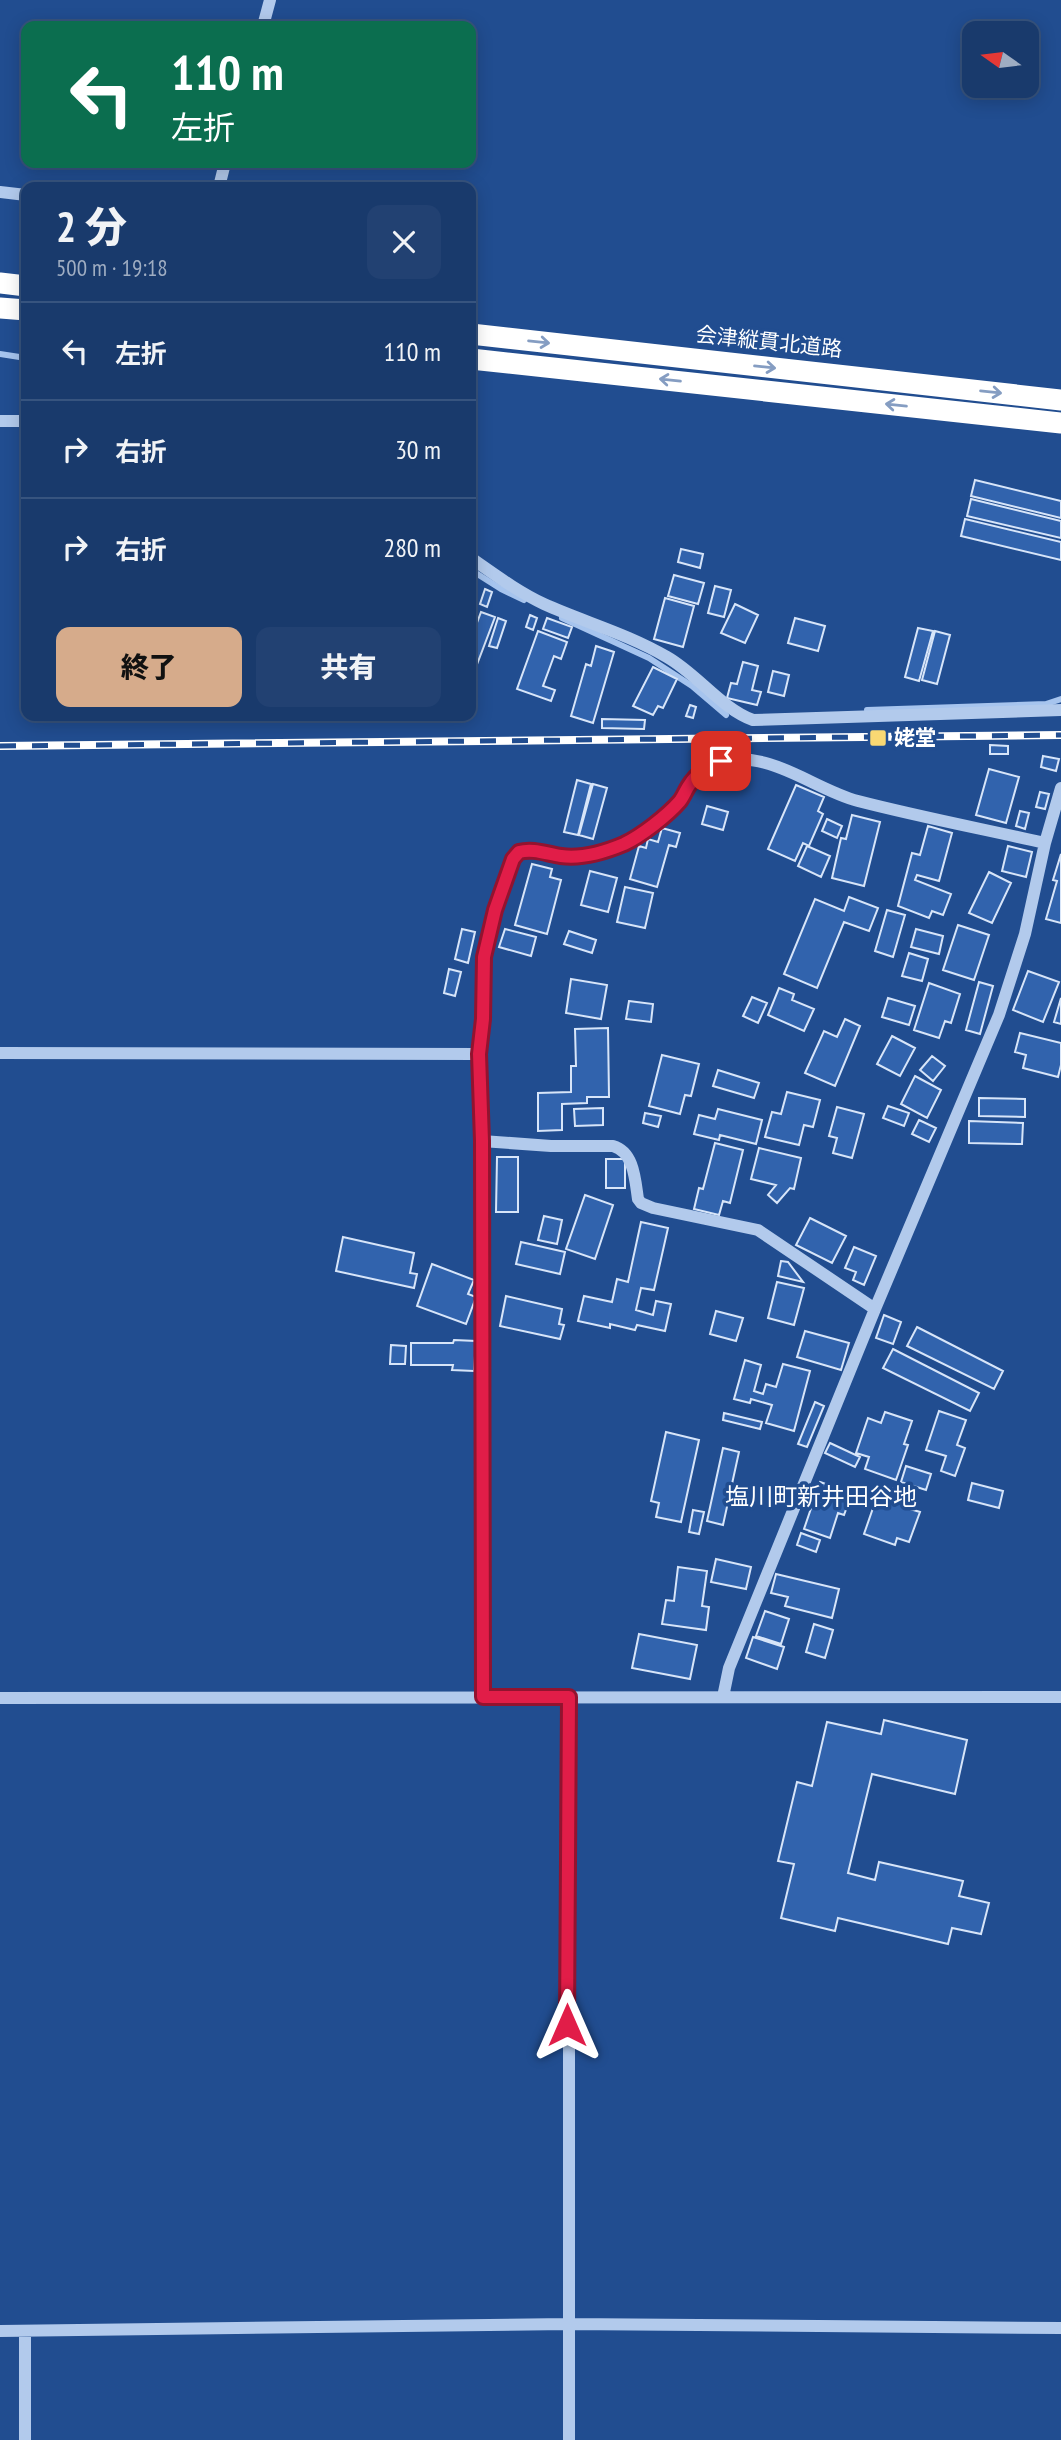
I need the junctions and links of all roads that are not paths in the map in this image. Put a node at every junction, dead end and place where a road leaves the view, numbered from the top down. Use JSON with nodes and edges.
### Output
{"nodes":[{"id":1,"x":271,"y":0,"type":"edge"},
{"id":2,"x":265,"y":21,"type":"edge"},
{"id":3,"x":0,"y":192,"type":"edge"},
{"id":4,"x":21,"y":194,"type":"edge"},
{"id":5,"x":0,"y":283,"type":"edge"},
{"id":6,"x":21,"y":285,"type":"edge"},
{"id":7,"x":0,"y":308,"type":"edge"},
{"id":8,"x":21,"y":310,"type":"edge"},
{"id":9,"x":476,"y":335,"type":"edge"},
{"id":10,"x":476,"y":360,"type":"edge"},
{"id":11,"x":1061,"y":400,"type":"edge"},
{"id":12,"x":0,"y":421,"type":"edge"},
{"id":13,"x":21,"y":421,"type":"edge"},
{"id":14,"x":1061,"y":423,"type":"edge"},
{"id":15,"x":476,"y":561,"type":"edge"},
{"id":16,"x":1061,"y":710,"type":"edge"},
{"id":17,"x":1061,"y":788,"type":"edge"},
{"id":18,"x":1045,"y":843,"type":"junction"},
{"id":19,"x":0,"y":1053,"type":"edge"},
{"id":20,"x":479,"y":1054,"type":"junction"},
{"id":21,"x":482,"y":1141,"type":"junction"},
{"id":22,"x":874,"y":1309,"type":"junction"},
{"id":23,"x":483,"y":1697,"type":"junction"},
{"id":24,"x":569,"y":1697,"type":"junction"},
{"id":25,"x":723,"y":1697,"type":"junction"},
{"id":26,"x":1061,"y":1697,"type":"edge"},
{"id":27,"x":0,"y":1698,"type":"edge"},
{"id":28,"x":568,"y":2324,"type":"junction"},
{"id":29,"x":1061,"y":2328,"type":"edge"},
{"id":30,"x":0,"y":2331,"type":"edge"},
{"id":31,"x":25,"y":2331,"type":"junction"},
{"id":32,"x":25,"y":2440,"type":"edge"},
{"id":33,"x":569,"y":2440,"type":"edge"}],
"edges":[{"from":1,"to":2,"type":"street"},
{"from":3,"to":4,"type":"street"},
{"from":5,"to":6,"type":"highway"},
{"from":7,"to":8,"type":"highway"},
{"from":9,"to":11,"type":"highway","name":"会津縦貫北道路","one_way":true},
{"from":14,"to":10,"type":"highway","one_way":true},
{"from":12,"to":13,"type":"street"},
{"from":15,"to":16,"type":"street"},
{"from":17,"to":18,"type":"street"},
{"from":18,"to":20,"type":"street"},
{"from":18,"to":22,"type":"street"},
{"from":19,"to":20,"type":"street"},
{"from":20,"to":21,"type":"street"},
{"from":21,"to":22,"type":"street"},
{"from":21,"to":23,"type":"street"},
{"from":22,"to":25,"type":"street"},
{"from":23,"to":24,"type":"street"},
{"from":23,"to":27,"type":"street"},
{"from":24,"to":25,"type":"street"},
{"from":24,"to":28,"type":"street"},
{"from":25,"to":26,"type":"street"},
{"from":28,"to":29,"type":"street"},
{"from":28,"to":31,"type":"street"},
{"from":28,"to":33,"type":"street"},
{"from":30,"to":31,"type":"street"},
{"from":31,"to":32,"type":"street"}]}
